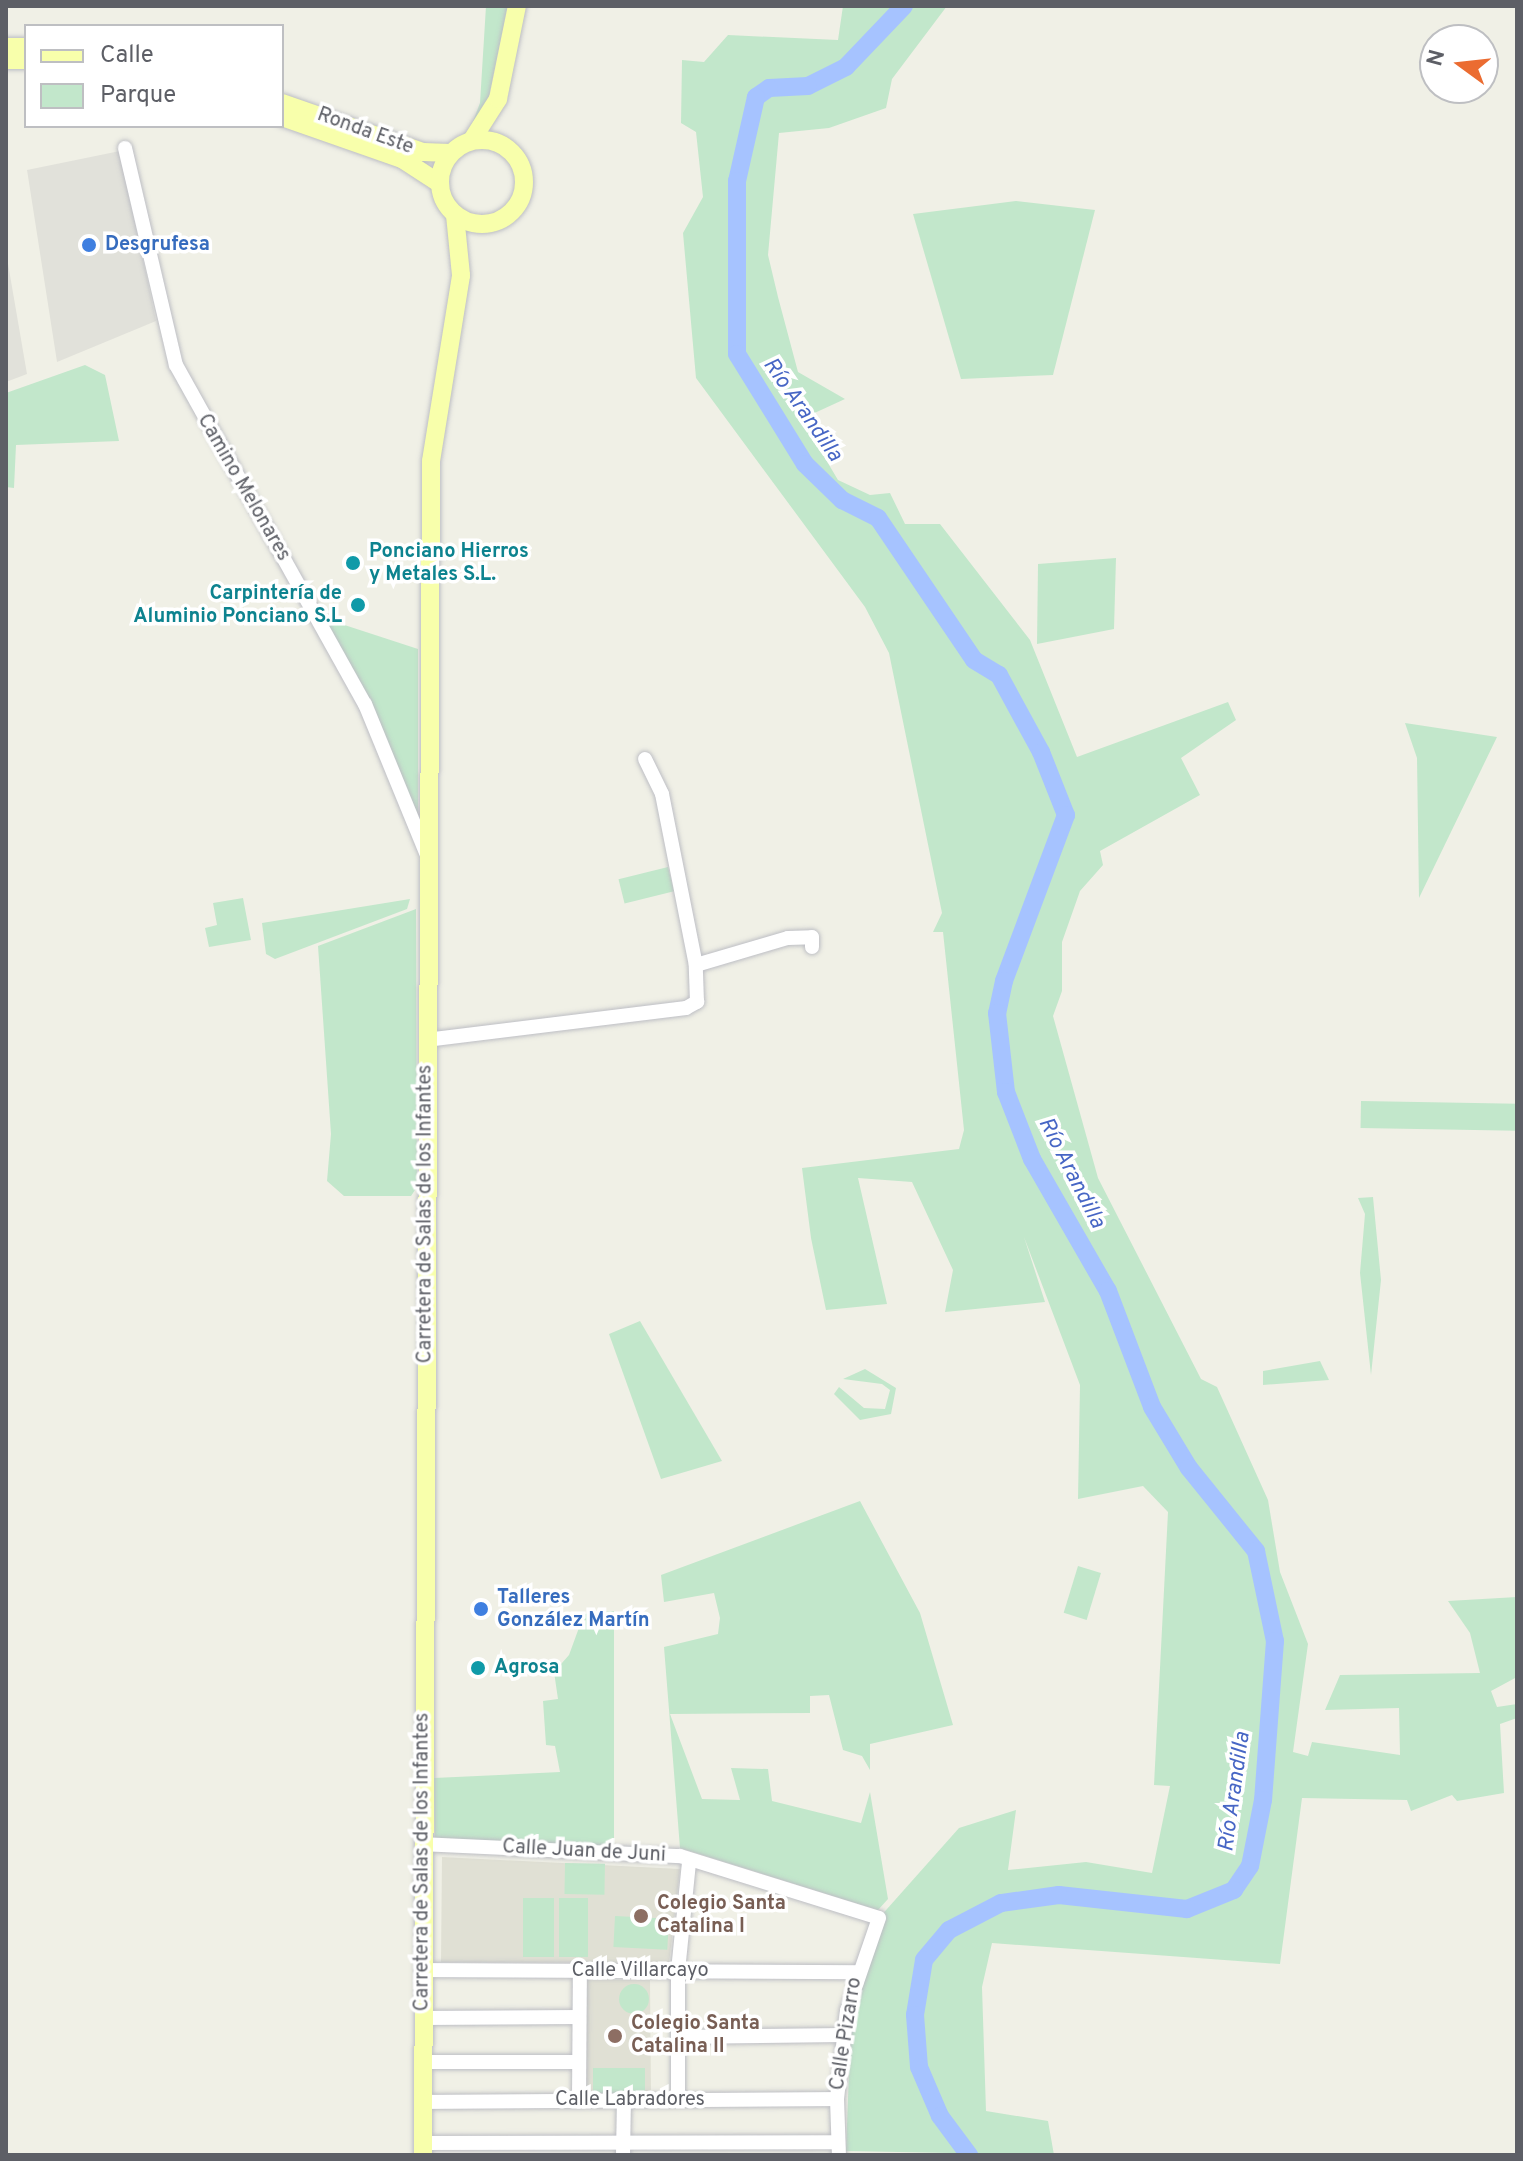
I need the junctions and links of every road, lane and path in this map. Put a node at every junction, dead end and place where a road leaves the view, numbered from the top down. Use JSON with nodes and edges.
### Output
{"nodes":[{"id":1,"x":517,"y":6,"type":"edge"},
{"id":2,"x":498,"y":99,"type":"junction"},
{"id":3,"x":284,"y":104,"type":"edge"},
{"id":4,"x":284,"y":118,"type":"edge"},
{"id":5,"x":472,"y":140,"type":"junction"},
{"id":6,"x":505,"y":145,"type":"junction"},
{"id":7,"x":125,"y":148,"type":"dead end"},
{"id":8,"x":450,"y":153,"type":"junction"},
{"id":9,"x":439,"y":183,"type":"junction"},
{"id":10,"x":455,"y":215,"type":"junction"},
{"id":11,"x":487,"y":224,"type":"junction"},
{"id":12,"x":461,"y":275,"type":"junction"},
{"id":13,"x":645,"y":759,"type":"dead end"},
{"id":14,"x":427,"y":855,"type":"junction"},
{"id":15,"x":812,"y":947,"type":"dead end"},
{"id":16,"x":696,"y":965,"type":"junction"},
{"id":17,"x":426,"y":1040,"type":"junction"},
{"id":18,"x":422,"y":1844,"type":"junction"},
{"id":19,"x":689,"y":1862,"type":"junction"},
{"id":20,"x":879,"y":1918,"type":"joint"},
{"id":21,"x":423,"y":1970,"type":"junction"},
{"id":22,"x":580,"y":1971,"type":"junction"},
{"id":23,"x":678,"y":1971,"type":"junction"},
{"id":24,"x":857,"y":1972,"type":"junction"},
{"id":25,"x":579,"y":2017,"type":"junction"},
{"id":26,"x":423,"y":2018,"type":"junction"},
{"id":27,"x":844,"y":2035,"type":"junction"},
{"id":28,"x":678,"y":2037,"type":"junction"},
{"id":29,"x":423,"y":2062,"type":"junction"},
{"id":30,"x":579,"y":2062,"type":"junction"},
{"id":31,"x":837,"y":2099,"type":"junction"},
{"id":32,"x":624,"y":2100,"type":"junction"},
{"id":33,"x":678,"y":2100,"type":"junction"},
{"id":34,"x":579,"y":2101,"type":"junction"},
{"id":35,"x":423,"y":2102,"type":"junction"},
{"id":36,"x":839,"y":2148,"type":"edge"},
{"id":37,"x":423,"y":2149,"type":"edge"},
{"id":38,"x":623,"y":2149,"type":"edge"}],
"edges":[{"from":1,"to":2,"type":"main road"},
{"from":2,"to":5,"type":"main road"},
{"from":2,"to":6,"type":"main road"},
{"from":3,"to":8,"type":"main road","name":"Ronda Este"},
{"from":4,"to":9,"type":"main road","name":"Ronda Este"},
{"from":5,"to":6,"type":"main road"},
{"from":5,"to":8,"type":"main road"},
{"from":6,"to":11,"type":"main road"},
{"from":7,"to":14,"type":"street","name":"Camino Melonares"},
{"from":8,"to":9,"type":"main road"},
{"from":9,"to":10,"type":"main road"},
{"from":10,"to":11,"type":"main road"},
{"from":10,"to":12,"type":"main road","name":"Carretera de Salas de los Infantes"},
{"from":11,"to":12,"type":"main road","name":"Carretera de Salas de los Infantes"},
{"from":12,"to":14,"type":"main road","name":"Carretera de Salas de los Infantes"},
{"from":13,"to":16,"type":"street"},
{"from":14,"to":17,"type":"main road","name":"Carretera de Salas de los Infantes"},
{"from":15,"to":16,"type":"street"},
{"from":16,"to":17,"type":"street"},
{"from":17,"to":18,"type":"main road","name":"Carretera de Salas de los Infantes"},
{"from":18,"to":19,"type":"street","name":"Calle Juan de Juni"},
{"from":18,"to":21,"type":"main road","name":"Carretera de Salas de los Infantes"},
{"from":19,"to":20,"type":"street","name":"Calle Juan de Juni"},
{"from":19,"to":23,"type":"street"},
{"from":20,"to":24,"type":"street","name":"Calle Pizarro"},
{"from":21,"to":22,"type":"street","name":"Calle Villarcayo"},
{"from":21,"to":26,"type":"main road","name":"Carretera de Salas de los Infantes"},
{"from":22,"to":23,"type":"street","name":"Calle Villarcayo"},
{"from":22,"to":25,"type":"street"},
{"from":23,"to":24,"type":"street","name":"Calle Villarcayo"},
{"from":23,"to":28,"type":"street"},
{"from":24,"to":27,"type":"street","name":"Calle Pizarro"},
{"from":25,"to":26,"type":"street"},
{"from":25,"to":30,"type":"street"},
{"from":26,"to":29,"type":"main road","name":"Carretera de Salas de los Infantes"},
{"from":27,"to":28,"type":"street"},
{"from":27,"to":31,"type":"street","name":"Calle Pizarro"},
{"from":28,"to":33,"type":"street"},
{"from":29,"to":30,"type":"street"},
{"from":29,"to":35,"type":"main road","name":"Carretera de Salas de los Infantes"},
{"from":30,"to":34,"type":"street"},
{"from":31,"to":33,"type":"street","name":"Calle Labradores"},
{"from":31,"to":36,"type":"street","name":"Calle Pizarro"},
{"from":32,"to":33,"type":"street","name":"Calle Labradores"},
{"from":32,"to":34,"type":"street","name":"Calle Labradores"},
{"from":32,"to":38,"type":"street"},
{"from":34,"to":35,"type":"street","name":"Calle Labradores"},
{"from":35,"to":37,"type":"main road","name":"Carretera de Salas de los Infantes"},
{"from":36,"to":38,"type":"street"},
{"from":37,"to":38,"type":"street"}]}
